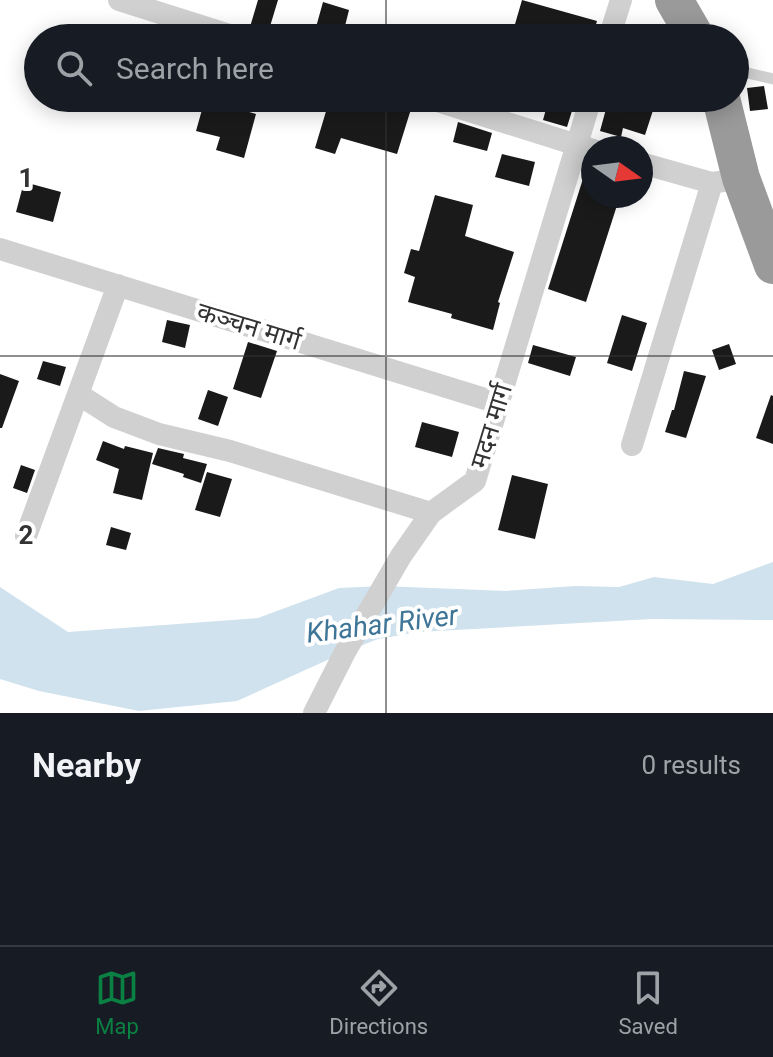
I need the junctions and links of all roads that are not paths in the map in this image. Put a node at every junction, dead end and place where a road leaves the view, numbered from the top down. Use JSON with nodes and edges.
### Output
{"nodes":[{"id":1,"x":119,"y":0,"type":"edge"},
{"id":2,"x":621,"y":0,"type":"edge"},
{"id":3,"x":674,"y":0,"type":"edge"},
{"id":4,"x":195,"y":24,"type":"edge"},
{"id":5,"x":613,"y":24,"type":"edge"},
{"id":6,"x":688,"y":24,"type":"edge"},
{"id":7,"x":749,"y":73,"type":"edge"},
{"id":8,"x":773,"y":79,"type":"edge"},
{"id":9,"x":472,"y":112,"type":"edge"},
{"id":10,"x":589,"y":112,"type":"edge"},
{"id":11,"x":722,"y":112,"type":"edge"},
{"id":12,"x":586,"y":136,"type":"edge"},
{"id":13,"x":581,"y":147,"type":"edge"},
{"id":14,"x":581,"y":160,"type":"edge"},
{"id":15,"x":653,"y":165,"type":"edge"},
{"id":16,"x":727,"y":180,"type":"junction"},
{"id":17,"x":0,"y":249,"type":"edge"},
{"id":18,"x":773,"y":265,"type":"edge"},
{"id":19,"x":118,"y":285,"type":"junction"},
{"id":20,"x":78,"y":394,"type":"junction"},
{"id":21,"x":498,"y":403,"type":"junction"},
{"id":22,"x":632,"y":445,"type":"dead end"},
{"id":23,"x":431,"y":513,"type":"junction"},
{"id":24,"x":26,"y":536,"type":"dead end"},
{"id":25,"x":314,"y":713,"type":"edge"}],
"edges":[{"from":1,"to":4,"type":"street"},
{"from":2,"to":5,"type":"street"},
{"from":3,"to":6,"type":"highway"},
{"from":7,"to":8,"type":"lane"},
{"from":9,"to":13,"type":"street"},
{"from":10,"to":12,"type":"street","name":"मदन मार्ग"},
{"from":11,"to":16,"type":"highway"},
{"from":14,"to":21,"type":"street","name":"मदन मार्ग"},
{"from":15,"to":16,"type":"street"},
{"from":16,"to":18,"type":"highway"},
{"from":16,"to":22,"type":"street"},
{"from":17,"to":19,"type":"street","name":"कञ्चन मार्ग"},
{"from":19,"to":20,"type":"street"},
{"from":19,"to":21,"type":"street","name":"कञ्चन मार्ग"},
{"from":20,"to":23,"type":"street"},
{"from":20,"to":24,"type":"street"},
{"from":21,"to":23,"type":"street","name":"मदन मार्ग"},
{"from":23,"to":25,"type":"street","name":"मदन मार्ग"}]}
